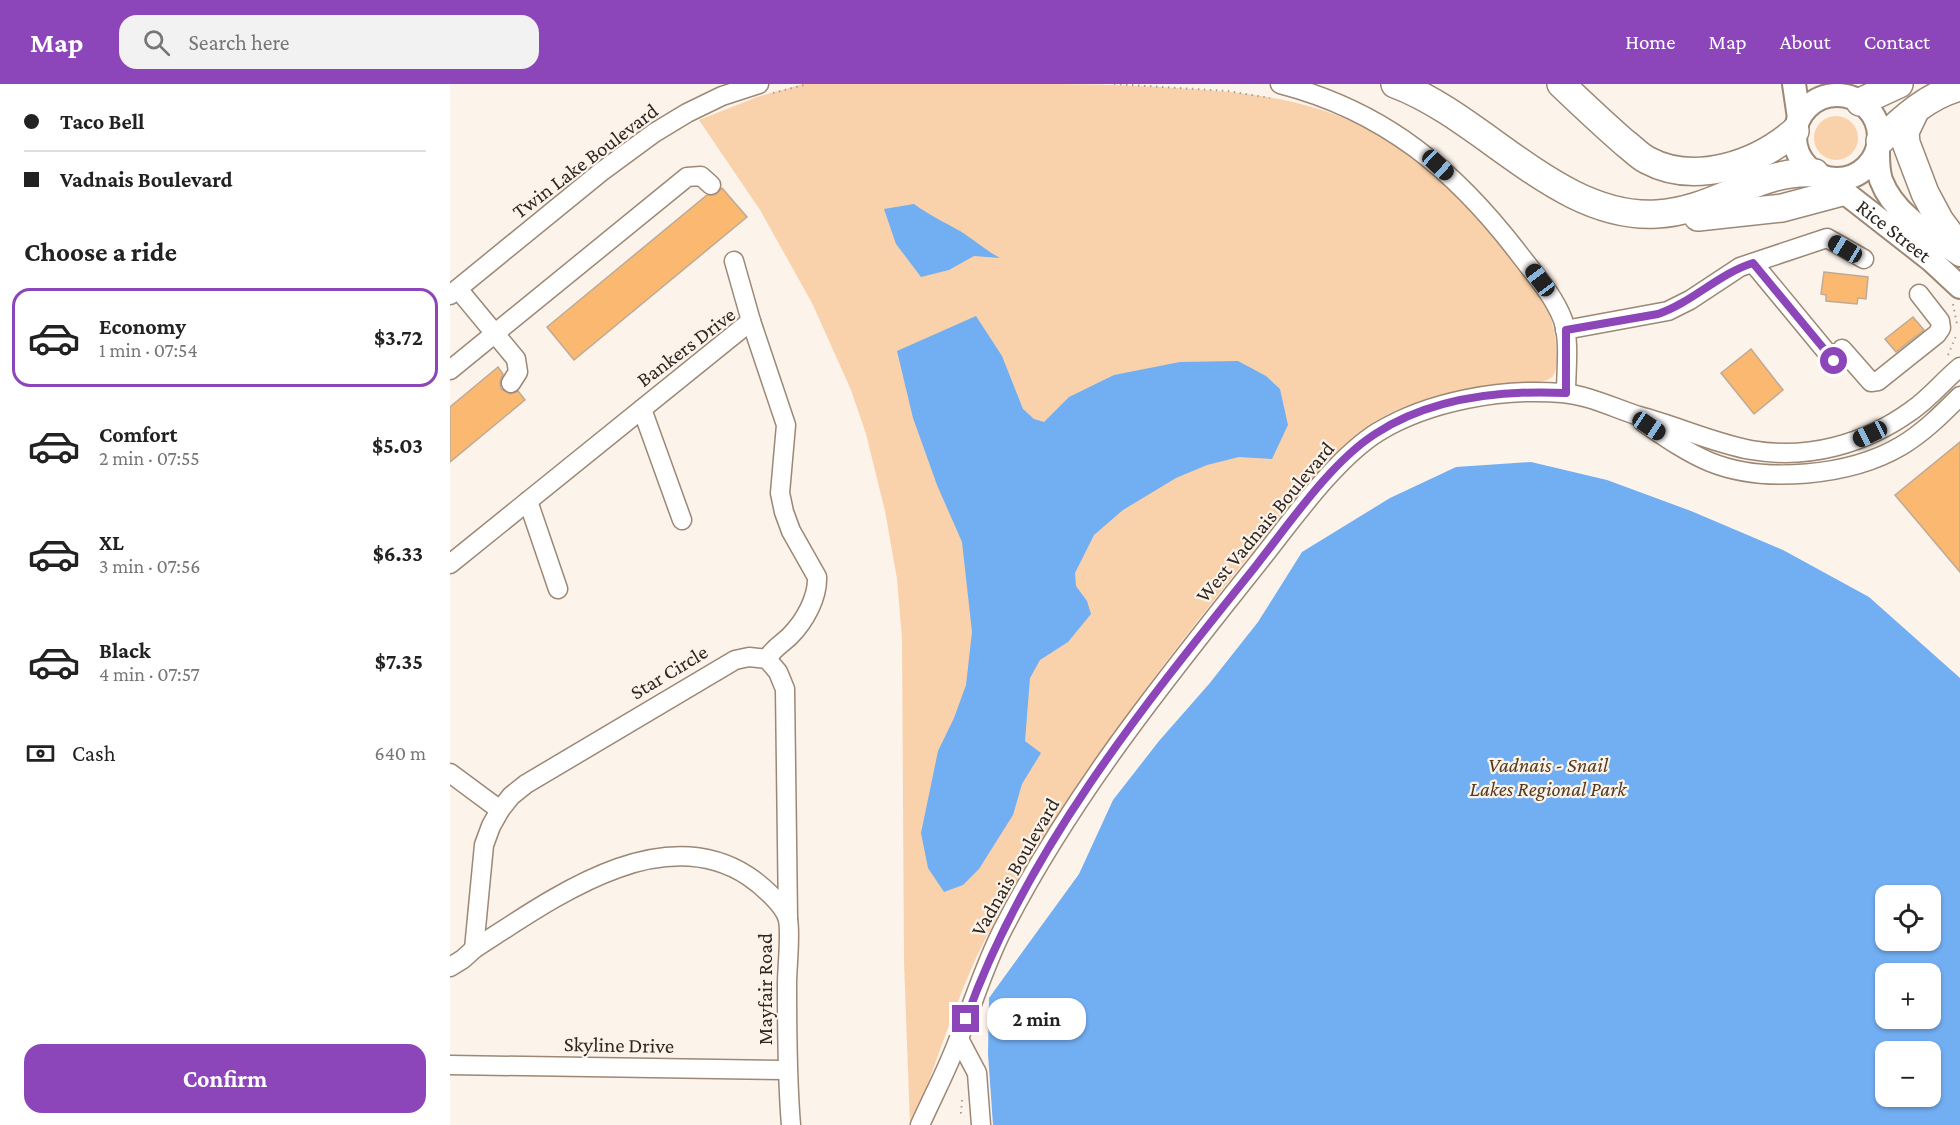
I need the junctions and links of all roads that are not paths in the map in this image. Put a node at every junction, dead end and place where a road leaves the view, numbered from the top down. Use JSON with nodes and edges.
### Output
{"nodes":[{"id":1,"x":1395,"y":84,"type":"edge"},
{"id":2,"x":1561,"y":84,"type":"edge"},
{"id":3,"x":1794,"y":84,"type":"edge"},
{"id":4,"x":1899,"y":84,"type":"edge"},
{"id":5,"x":1960,"y":87,"type":"edge"},
{"id":6,"x":764,"y":89,"type":"edge"},
{"id":7,"x":1276,"y":91,"type":"edge"},
{"id":8,"x":1846,"y":94,"type":"edge"},
{"id":9,"x":1915,"y":111,"type":"junction"},
{"id":10,"x":1797,"y":124,"type":"junction"},
{"id":11,"x":1879,"y":146,"type":"junction"},
{"id":12,"x":1828,"y":181,"type":"junction"},
{"id":13,"x":711,"y":185,"type":"dead end"},
{"id":14,"x":1960,"y":248,"type":"edge"},
{"id":15,"x":1960,"y":255,"type":"edge"},
{"id":16,"x":1864,"y":259,"type":"dead end"},
{"id":17,"x":734,"y":261,"type":"dead end"},
{"id":18,"x":1753,"y":263,"type":"junction"},
{"id":19,"x":454,"y":292,"type":"edge"},
{"id":20,"x":1919,"y":294,"type":"dead end"},
{"id":21,"x":1956,"y":295,"type":"edge"},
{"id":22,"x":751,"y":321,"type":"junction"},
{"id":23,"x":1566,"y":330,"type":"junction"},
{"id":24,"x":495,"y":333,"type":"junction"},
{"id":25,"x":1953,"y":362,"type":"edge"},
{"id":26,"x":450,"y":370,"type":"edge"},
{"id":27,"x":511,"y":383,"type":"dead end"},
{"id":28,"x":1566,"y":393,"type":"junction"},
{"id":29,"x":1960,"y":396,"type":"edge"},
{"id":30,"x":642,"y":409,"type":"junction"},
{"id":31,"x":1629,"y":413,"type":"junction"},
{"id":32,"x":528,"y":501,"type":"junction"},
{"id":33,"x":682,"y":520,"type":"dead end"},
{"id":34,"x":450,"y":564,"type":"edge"},
{"id":35,"x":558,"y":589,"type":"dead end"},
{"id":36,"x":1186,"y":652,"type":"joint"},
{"id":37,"x":767,"y":659,"type":"junction"},
{"id":38,"x":450,"y":773,"type":"edge"},
{"id":39,"x":500,"y":810,"type":"junction"},
{"id":40,"x":788,"y":919,"type":"junction"},
{"id":41,"x":474,"y":949,"type":"junction"},
{"id":42,"x":450,"y":967,"type":"edge"},
{"id":43,"x":959,"y":1039,"type":"junction"},
{"id":44,"x":450,"y":1065,"type":"edge"},
{"id":45,"x":787,"y":1070,"type":"junction"},
{"id":46,"x":791,"y":1125,"type":"edge"},
{"id":47,"x":920,"y":1125,"type":"edge"},
{"id":48,"x":981,"y":1125,"type":"edge"}],
"edges":[{"from":1,"to":12,"type":"highway"},
{"from":2,"to":10,"type":"highway"},
{"from":3,"to":10,"type":"main road"},
{"from":4,"to":8,"type":"highway"},
{"from":5,"to":9,"type":"highway"},
{"from":6,"to":19,"type":"street","name":"Twin Lake Boulevard"},
{"from":7,"to":23,"type":"street"},
{"from":8,"to":10,"type":"main road"},
{"from":8,"to":11,"type":"main road"},
{"from":9,"to":11,"type":"highway"},
{"from":9,"to":14,"type":"highway"},
{"from":10,"to":12,"type":"main road"},
{"from":11,"to":12,"type":"main road"},
{"from":11,"to":15,"type":"main road","name":"Rice Street"},
{"from":12,"to":21,"type":"main road","name":"Rice Street"},
{"from":13,"to":24,"type":"street"},
{"from":16,"to":18,"type":"street"},
{"from":17,"to":22,"type":"street"},
{"from":18,"to":20,"type":"street"},
{"from":18,"to":23,"type":"street"},
{"from":19,"to":24,"type":"street"},
{"from":22,"to":30,"type":"street","name":"Bankers Drive"},
{"from":22,"to":37,"type":"street","name":"Bankers Drive"},
{"from":23,"to":28,"type":"street"},
{"from":24,"to":26,"type":"street"},
{"from":24,"to":27,"type":"street"},
{"from":25,"to":31,"type":"street","name":"West Vadnais Boulevard"},
{"from":28,"to":31,"type":"street","name":"West Vadnais Boulevard"},
{"from":28,"to":36,"type":"street","name":"West Vadnais Boulevard"},
{"from":29,"to":31,"type":"street","name":"West Vadnais Boulevard"},
{"from":30,"to":32,"type":"street","name":"Bankers Drive"},
{"from":30,"to":33,"type":"street","name":"Bankers Drive"},
{"from":32,"to":34,"type":"street","name":"Bankers Drive"},
{"from":32,"to":35,"type":"street"},
{"from":36,"to":43,"type":"street","name":"Vadnais Boulevard"},
{"from":37,"to":39,"type":"street","name":"Star Circle"},
{"from":37,"to":40,"type":"street"},
{"from":38,"to":39,"type":"street"},
{"from":39,"to":41,"type":"street","name":"Star Circle"},
{"from":40,"to":41,"type":"street","name":"Mayfair Road"},
{"from":40,"to":45,"type":"street","name":"Mayfair Road"},
{"from":41,"to":42,"type":"street","name":"Mayfair Road"},
{"from":43,"to":47,"type":"street","name":"Vadnais Boulevard"},
{"from":43,"to":48,"type":"street"},
{"from":44,"to":45,"type":"street","name":"Skyline Drive"},
{"from":45,"to":46,"type":"street","name":"Mayfair Road"}]}
